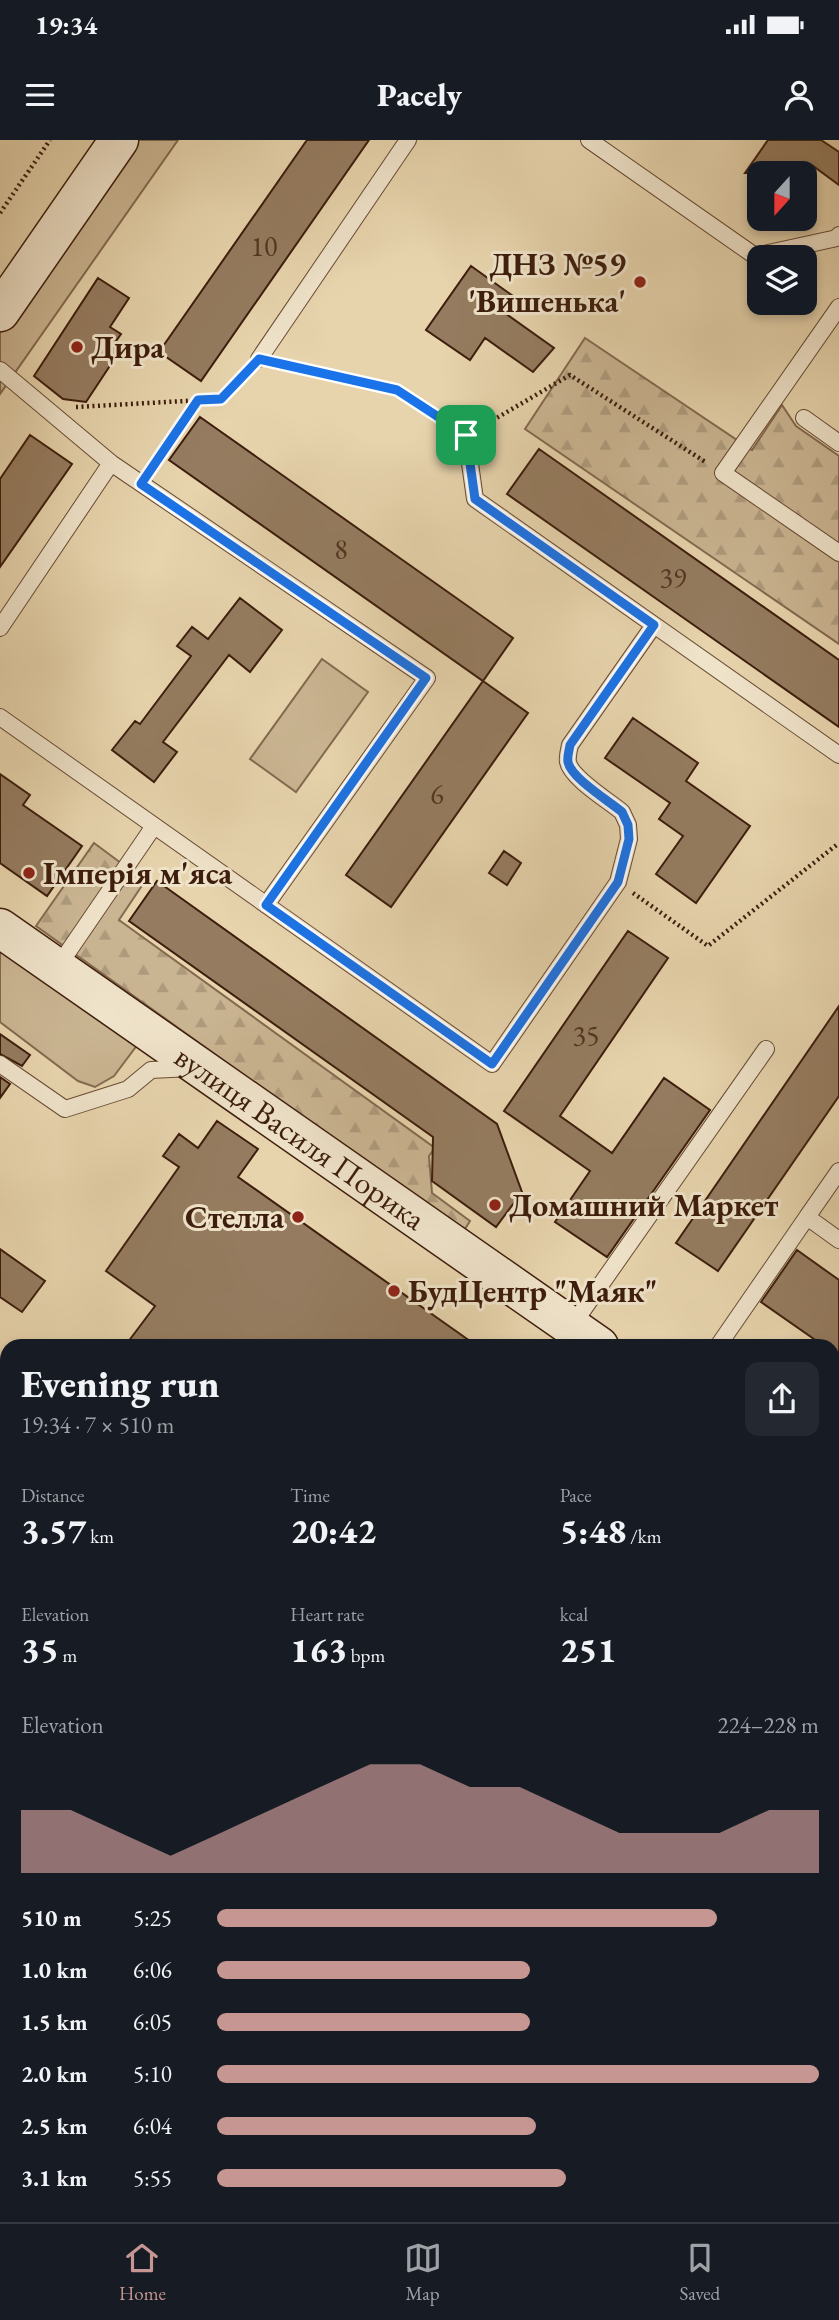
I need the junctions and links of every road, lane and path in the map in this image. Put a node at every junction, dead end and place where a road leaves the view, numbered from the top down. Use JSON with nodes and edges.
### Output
{"nodes":[{"id":1,"x":50,"y":140,"type":"edge"},
{"id":2,"x":120,"y":140,"type":"edge"},
{"id":3,"x":408,"y":140,"type":"edge"},
{"id":4,"x":589,"y":140,"type":"edge"},
{"id":5,"x":0,"y":213,"type":"edge"},
{"id":6,"x":839,"y":235,"type":"edge"},
{"id":7,"x":839,"y":307,"type":"edge"},
{"id":8,"x":0,"y":312,"type":"edge"},
{"id":9,"x":259,"y":359,"type":"junction"},
{"id":10,"x":0,"y":370,"type":"edge"},
{"id":11,"x":198,"y":400,"type":"junction"},
{"id":12,"x":48,"y":408,"type":"junction"},
{"id":13,"x":804,"y":418,"type":"dead end"},
{"id":14,"x":466,"y":435,"type":"junction"},
{"id":15,"x":839,"y":443,"type":"edge"},
{"id":16,"x":111,"y":463,"type":"junction"},
{"id":17,"x":723,"y":473,"type":"junction"},
{"id":18,"x":141,"y":484,"type":"junction"},
{"id":19,"x":839,"y":553,"type":"edge"},
{"id":20,"x":654,"y":625,"type":"junction"},
{"id":21,"x":0,"y":628,"type":"edge"},
{"id":22,"x":0,"y":717,"type":"edge"},
{"id":23,"x":839,"y":755,"type":"edge"},
{"id":24,"x":154,"y":826,"type":"junction"},
{"id":25,"x":839,"y":843,"type":"edge"},
{"id":26,"x":618,"y":882,"type":"junction"},
{"id":27,"x":266,"y":905,"type":"junction"},
{"id":28,"x":0,"y":928,"type":"edge"},
{"id":29,"x":57,"y":968,"type":"junction"},
{"id":30,"x":766,"y":1049,"type":"dead end"},
{"id":31,"x":0,"y":1064,"type":"edge"},
{"id":32,"x":201,"y":1068,"type":"junction"},
{"id":33,"x":839,"y":1171,"type":"edge"},
{"id":34,"x":807,"y":1217,"type":"junction"},
{"id":35,"x":839,"y":1240,"type":"edge"},
{"id":36,"x":585,"y":1336,"type":"edge"},
{"id":37,"x":723,"y":1339,"type":"edge"}],
"edges":[{"from":1,"to":5,"type":"path"},
{"from":2,"to":8,"type":"street"},
{"from":3,"to":9,"type":"lane"},
{"from":4,"to":6,"type":"lane"},
{"from":7,"to":17,"type":"lane"},
{"from":9,"to":11,"type":"path"},
{"from":9,"to":14,"type":"path"},
{"from":10,"to":12,"type":"lane"},
{"from":11,"to":12,"type":"path"},
{"from":11,"to":18,"type":"path"},
{"from":12,"to":16,"type":"lane"},
{"from":13,"to":15,"type":"lane"},
{"from":14,"to":17,"type":"path"},
{"from":14,"to":20,"type":"lane"},
{"from":16,"to":18,"type":"lane"},
{"from":16,"to":21,"type":"lane"},
{"from":17,"to":19,"type":"lane"},
{"from":18,"to":27,"type":"lane"},
{"from":20,"to":23,"type":"lane"},
{"from":20,"to":26,"type":"lane"},
{"from":22,"to":24,"type":"lane"},
{"from":24,"to":27,"type":"lane"},
{"from":24,"to":29,"type":"lane"},
{"from":25,"to":26,"type":"path"},
{"from":26,"to":27,"type":"lane"},
{"from":28,"to":29,"type":"street","name":"вулиця Василя Порика"},
{"from":29,"to":32,"type":"street","name":"вулиця Василя Порика"},
{"from":30,"to":36,"type":"lane"},
{"from":31,"to":32,"type":"lane"},
{"from":32,"to":36,"type":"street","name":"вулиця Василя Порика"},
{"from":33,"to":34,"type":"lane"},
{"from":34,"to":35,"type":"lane"},
{"from":34,"to":37,"type":"lane"}]}
